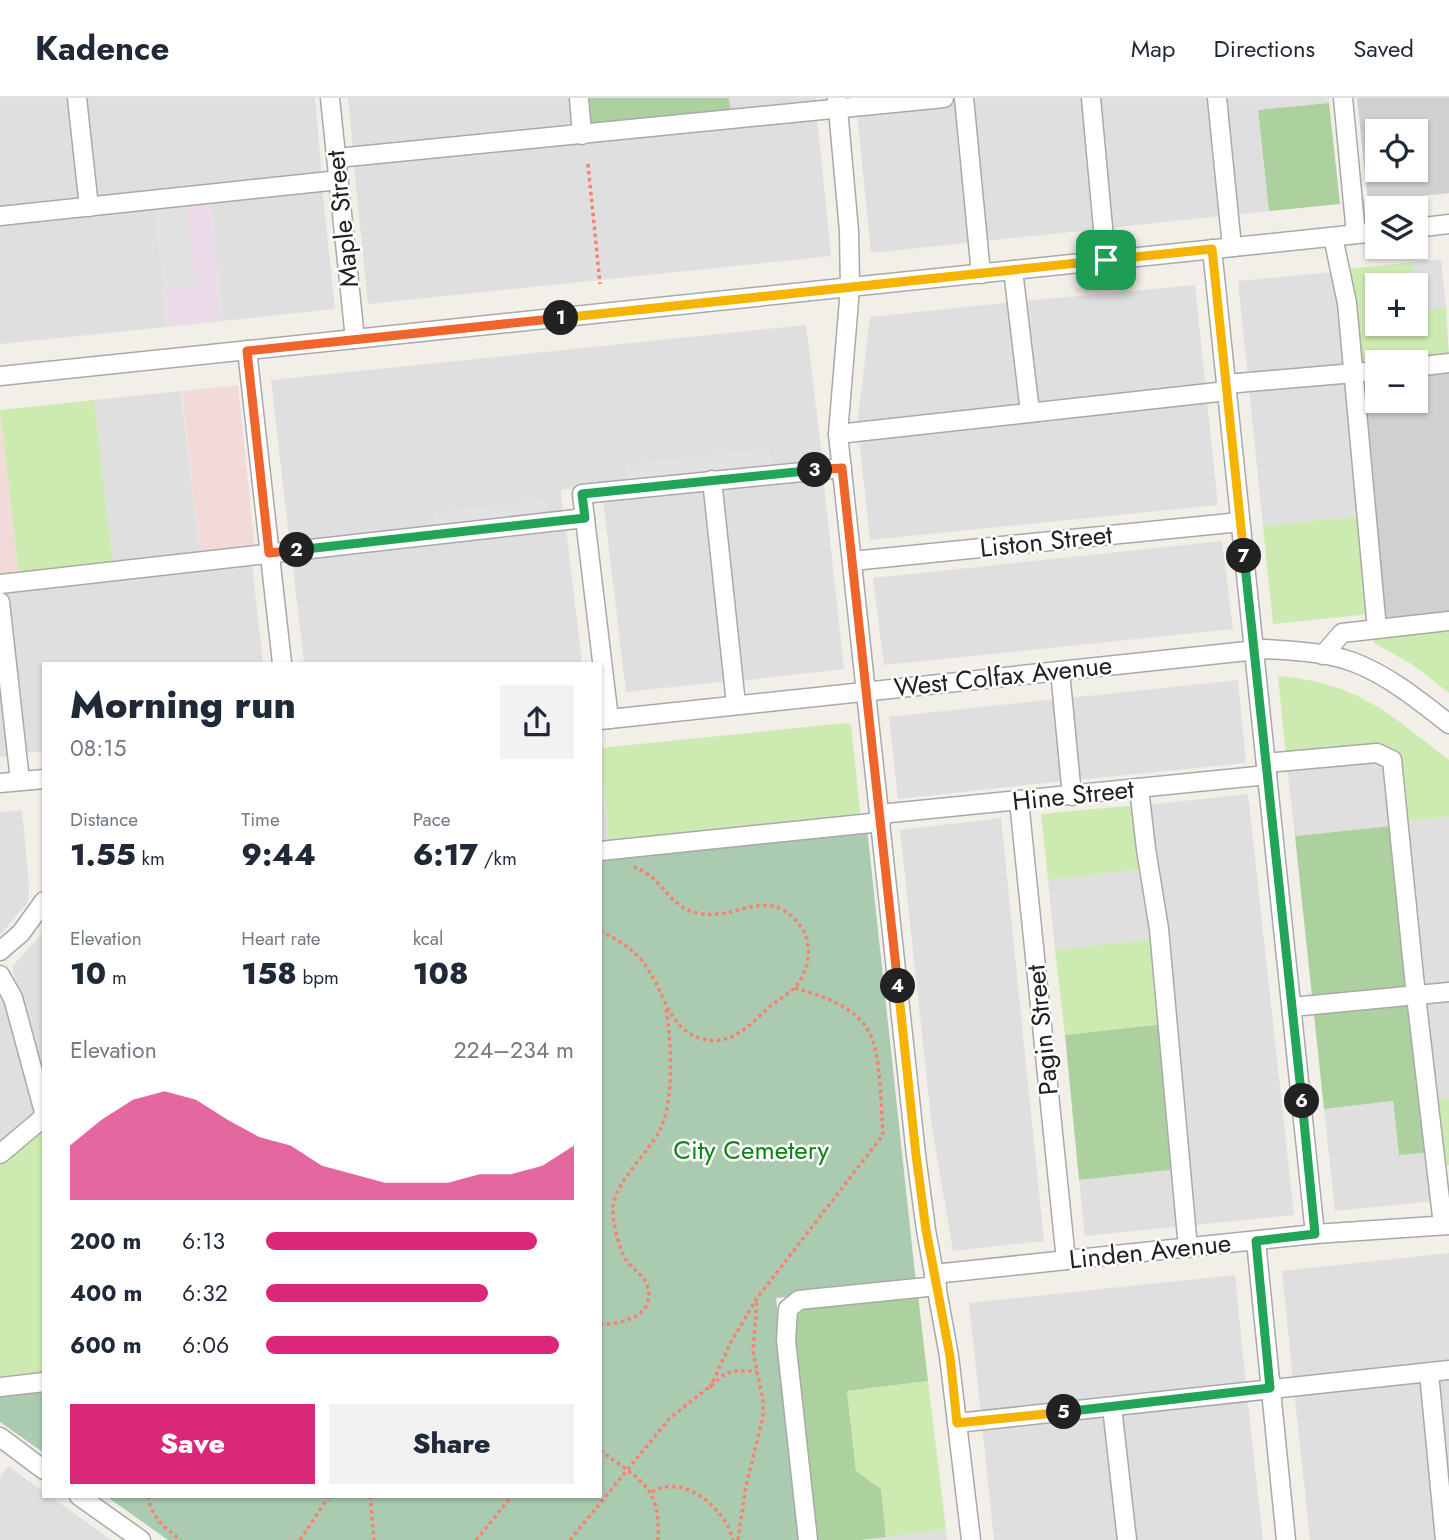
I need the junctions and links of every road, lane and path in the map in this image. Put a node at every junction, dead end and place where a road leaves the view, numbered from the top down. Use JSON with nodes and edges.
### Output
{"nodes":[{"id":1,"x":77,"y":98,"type":"edge"},
{"id":2,"x":330,"y":98,"type":"edge"},
{"id":3,"x":579,"y":98,"type":"edge"},
{"id":4,"x":944,"y":98,"type":"edge"},
{"id":5,"x":964,"y":98,"type":"edge"},
{"id":6,"x":1091,"y":98,"type":"edge"},
{"id":7,"x":1217,"y":98,"type":"edge"},
{"id":8,"x":1343,"y":98,"type":"edge"},
{"id":9,"x":837,"y":103,"type":"edge"},
{"id":10,"x":582,"y":135,"type":"junction"},
{"id":11,"x":337,"y":158,"type":"junction"},
{"id":12,"x":588,"y":164,"type":"dead end"},
{"id":13,"x":339,"y":180,"type":"junction"},
{"id":14,"x":89,"y":207,"type":"junction"},
{"id":15,"x":0,"y":216,"type":"edge"},
{"id":16,"x":1449,"y":225,"type":"edge"},
{"id":17,"x":1428,"y":227,"type":"edge"},
{"id":18,"x":1365,"y":233,"type":"edge"},
{"id":19,"x":1356,"y":234,"type":"junction"},
{"id":20,"x":1333,"y":237,"type":"junction"},
{"id":21,"x":1232,"y":247,"type":"junction"},
{"id":22,"x":1212,"y":249,"type":"junction"},
{"id":23,"x":1106,"y":260,"type":"junction"},
{"id":24,"x":1013,"y":270,"type":"junction"},
{"id":25,"x":981,"y":274,"type":"junction"},
{"id":26,"x":600,"y":284,"type":"dead end"},
{"id":27,"x":850,"y":288,"type":"junction"},
{"id":28,"x":355,"y":340,"type":"junction"},
{"id":29,"x":247,"y":351,"type":"junction"},
{"id":30,"x":1449,"y":363,"type":"edge"},
{"id":31,"x":1428,"y":366,"type":"edge"},
{"id":32,"x":1365,"y":372,"type":"edge"},
{"id":33,"x":1355,"y":373,"type":"junction"},
{"id":34,"x":0,"y":376,"type":"edge"},
{"id":35,"x":1227,"y":388,"type":"junction"},
{"id":36,"x":1030,"y":412,"type":"junction"},
{"id":37,"x":838,"y":434,"type":"junction"},
{"id":38,"x":842,"y":468,"type":"junction"},
{"id":39,"x":712,"y":480,"type":"junction"},
{"id":40,"x":585,"y":518,"type":"junction"},
{"id":41,"x":1241,"y":522,"type":"junction"},
{"id":42,"x":269,"y":553,"type":"junction"},
{"id":43,"x":852,"y":561,"type":"junction"},
{"id":44,"x":0,"y":584,"type":"edge"},
{"id":45,"x":0,"y":602,"type":"edge"},
{"id":46,"x":1449,"y":621,"type":"edge"},
{"id":47,"x":1377,"y":629,"type":"junction"},
{"id":48,"x":1254,"y":650,"type":"junction"},
{"id":49,"x":1323,"y":655,"type":"junction"},
{"id":50,"x":282,"y":662,"type":"edge"},
{"id":51,"x":599,"y":662,"type":"edge"},
{"id":52,"x":1060,"y":671,"type":"junction"},
{"id":53,"x":866,"y":691,"type":"junction"},
{"id":54,"x":602,"y":698,"type":"edge"},
{"id":55,"x":736,"y":704,"type":"junction"},
{"id":56,"x":604,"y":719,"type":"edge"},
{"id":57,"x":1449,"y":724,"type":"edge"},
{"id":58,"x":1267,"y":769,"type":"junction"},
{"id":59,"x":20,"y":781,"type":"junction"},
{"id":60,"x":0,"y":783,"type":"edge"},
{"id":61,"x":42,"y":783,"type":"edge"},
{"id":62,"x":1139,"y":788,"type":"junction"},
{"id":63,"x":1072,"y":796,"type":"junction"},
{"id":64,"x":1019,"y":801,"type":"junction"},
{"id":65,"x":880,"y":818,"type":"junction"},
{"id":66,"x":602,"y":851,"type":"edge"},
{"id":67,"x":626,"y":865,"type":"dead end"},
{"id":68,"x":42,"y":904,"type":"edge"},
{"id":69,"x":602,"y":933,"type":"edge"},
{"id":70,"x":0,"y":951,"type":"edge"},
{"id":71,"x":0,"y":975,"type":"edge"},
{"id":72,"x":794,"y":988,"type":"junction"},
{"id":73,"x":1449,"y":992,"type":"edge"},
{"id":74,"x":1416,"y":996,"type":"junction"},
{"id":75,"x":666,"y":1004,"type":"junction"},
{"id":76,"x":1292,"y":1007,"type":"junction"},
{"id":77,"x":42,"y":1105,"type":"edge"},
{"id":78,"x":42,"y":1119,"type":"edge"},
{"id":79,"x":0,"y":1154,"type":"edge"},
{"id":80,"x":1446,"y":1225,"type":"edge"},
{"id":81,"x":1315,"y":1234,"type":"junction"},
{"id":82,"x":1256,"y":1241,"type":"junction"},
{"id":83,"x":1188,"y":1248,"type":"junction"},
{"id":84,"x":1066,"y":1260,"type":"junction"},
{"id":85,"x":936,"y":1280,"type":"junction"},
{"id":86,"x":757,"y":1298,"type":"junction"},
{"id":87,"x":602,"y":1325,"type":"edge"},
{"id":88,"x":1449,"y":1370,"type":"edge"},
{"id":89,"x":757,"y":1371,"type":"junction"},
{"id":90,"x":1429,"y":1373,"type":"junction"},
{"id":91,"x":42,"y":1382,"type":"edge"},
{"id":92,"x":0,"y":1387,"type":"edge"},
{"id":93,"x":710,"y":1388,"type":"junction"},
{"id":94,"x":1270,"y":1388,"type":"junction"},
{"id":95,"x":1112,"y":1407,"type":"junction"},
{"id":96,"x":957,"y":1423,"type":"junction"},
{"id":97,"x":0,"y":1437,"type":"edge"},
{"id":98,"x":602,"y":1452,"type":"edge"},
{"id":99,"x":42,"y":1468,"type":"edge"},
{"id":100,"x":626,"y":1470,"type":"junction"},
{"id":101,"x":652,"y":1492,"type":"junction"},
{"id":102,"x":82,"y":1498,"type":"edge"},
{"id":103,"x":148,"y":1498,"type":"edge"},
{"id":104,"x":327,"y":1498,"type":"edge"},
{"id":105,"x":370,"y":1498,"type":"edge"},
{"id":106,"x":510,"y":1498,"type":"edge"},
{"id":107,"x":141,"y":1540,"type":"edge"},
{"id":108,"x":181,"y":1540,"type":"edge"},
{"id":109,"x":300,"y":1540,"type":"edge"},
{"id":110,"x":374,"y":1540,"type":"edge"},
{"id":111,"x":476,"y":1540,"type":"edge"},
{"id":112,"x":570,"y":1540,"type":"edge"},
{"id":113,"x":658,"y":1540,"type":"edge"},
{"id":114,"x":735,"y":1540,"type":"edge"},
{"id":115,"x":808,"y":1540,"type":"edge"},
{"id":116,"x":971,"y":1540,"type":"edge"},
{"id":117,"x":1127,"y":1540,"type":"edge"},
{"id":118,"x":1286,"y":1540,"type":"edge"},
{"id":119,"x":1445,"y":1540,"type":"edge"}],
"edges":[{"from":1,"to":14,"type":"street"},
{"from":2,"to":11,"type":"street","name":"Maple Street"},
{"from":3,"to":10,"type":"street"},
{"from":4,"to":9,"type":"street"},
{"from":5,"to":25,"type":"street"},
{"from":6,"to":23,"type":"street"},
{"from":7,"to":21,"type":"street"},
{"from":8,"to":19,"type":"street"},
{"from":9,"to":10,"type":"street"},
{"from":9,"to":27,"type":"street"},
{"from":10,"to":11,"type":"street"},
{"from":11,"to":13,"type":"street","name":"Maple Street"},
{"from":12,"to":26,"type":"path"},
{"from":13,"to":14,"type":"street"},
{"from":13,"to":28,"type":"street","name":"Maple Street"},
{"from":14,"to":15,"type":"street"},
{"from":16,"to":17,"type":"street"},
{"from":18,"to":19,"type":"street"},
{"from":19,"to":20,"type":"street"},
{"from":20,"to":21,"type":"street"},
{"from":20,"to":33,"type":"street"},
{"from":21,"to":22,"type":"street"},
{"from":22,"to":23,"type":"street"},
{"from":22,"to":35,"type":"street"},
{"from":23,"to":24,"type":"street"},
{"from":24,"to":25,"type":"street"},
{"from":24,"to":36,"type":"street"},
{"from":25,"to":27,"type":"street"},
{"from":27,"to":28,"type":"street"},
{"from":27,"to":37,"type":"street"},
{"from":28,"to":29,"type":"street"},
{"from":29,"to":34,"type":"street"},
{"from":29,"to":42,"type":"street"},
{"from":30,"to":31,"type":"street"},
{"from":32,"to":33,"type":"street"},
{"from":33,"to":35,"type":"street"},
{"from":33,"to":47,"type":"street"},
{"from":35,"to":36,"type":"street"},
{"from":35,"to":41,"type":"street"},
{"from":36,"to":37,"type":"street"},
{"from":37,"to":38,"type":"street"},
{"from":38,"to":39,"type":"street"},
{"from":38,"to":43,"type":"street"},
{"from":39,"to":40,"type":"street"},
{"from":39,"to":55,"type":"street"},
{"from":40,"to":42,"type":"street"},
{"from":40,"to":51,"type":"street"},
{"from":41,"to":43,"type":"street","name":"Liston Street"},
{"from":41,"to":48,"type":"street"},
{"from":42,"to":44,"type":"street"},
{"from":42,"to":50,"type":"street"},
{"from":43,"to":53,"type":"street"},
{"from":45,"to":59,"type":"street"},
{"from":46,"to":47,"type":"street"},
{"from":47,"to":49,"type":"street"},
{"from":48,"to":49,"type":"street","name":"West Colfax Avenue"},
{"from":48,"to":52,"type":"street","name":"West Colfax Avenue"},
{"from":48,"to":58,"type":"street"},
{"from":49,"to":57,"type":"street","name":"West Colfax Avenue"},
{"from":52,"to":53,"type":"street","name":"West Colfax Avenue"},
{"from":52,"to":63,"type":"street"},
{"from":53,"to":55,"type":"street","name":"West Colfax Avenue"},
{"from":53,"to":65,"type":"street"},
{"from":54,"to":56,"type":"street"},
{"from":55,"to":56,"type":"street","name":"West Colfax Avenue"},
{"from":58,"to":62,"type":"street","name":"Hine Street"},
{"from":58,"to":74,"type":"street","name":"Hine Street"},
{"from":58,"to":76,"type":"street"},
{"from":59,"to":60,"type":"street"},
{"from":59,"to":61,"type":"street"},
{"from":62,"to":63,"type":"street","name":"Hine Street"},
{"from":62,"to":83,"type":"street"},
{"from":63,"to":64,"type":"street","name":"Hine Street"},
{"from":64,"to":65,"type":"street","name":"Hine Street"},
{"from":64,"to":84,"type":"street","name":"Pagin Street"},
{"from":65,"to":66,"type":"street","name":"Hine Street"},
{"from":65,"to":85,"type":"street"},
{"from":67,"to":72,"type":"path"},
{"from":68,"to":70,"type":"street"},
{"from":69,"to":75,"type":"path"},
{"from":71,"to":77,"type":"street"},
{"from":72,"to":75,"type":"path"},
{"from":72,"to":86,"type":"path"},
{"from":73,"to":74,"type":"street"},
{"from":74,"to":76,"type":"street"},
{"from":74,"to":80,"type":"street"},
{"from":75,"to":87,"type":"path"},
{"from":76,"to":81,"type":"street"},
{"from":78,"to":79,"type":"street"},
{"from":80,"to":81,"type":"street","name":"Linden Avenue"},
{"from":81,"to":82,"type":"street","name":"Linden Avenue"},
{"from":82,"to":83,"type":"street","name":"Linden Avenue"},
{"from":82,"to":94,"type":"street"},
{"from":83,"to":84,"type":"street","name":"Linden Avenue"},
{"from":84,"to":85,"type":"street","name":"Linden Avenue"},
{"from":85,"to":96,"type":"street"},
{"from":85,"to":115,"type":"street","name":"Linden Avenue"},
{"from":86,"to":89,"type":"path"},
{"from":86,"to":93,"type":"path"},
{"from":88,"to":90,"type":"street"},
{"from":89,"to":93,"type":"path"},
{"from":89,"to":114,"type":"path"},
{"from":90,"to":94,"type":"street"},
{"from":90,"to":119,"type":"street"},
{"from":91,"to":92,"type":"street"},
{"from":93,"to":100,"type":"path"},
{"from":94,"to":95,"type":"street"},
{"from":94,"to":118,"type":"street"},
{"from":95,"to":96,"type":"street"},
{"from":95,"to":117,"type":"street"},
{"from":96,"to":116,"type":"street"},
{"from":97,"to":99,"type":"street"},
{"from":98,"to":100,"type":"path"},
{"from":100,"to":101,"type":"path"},
{"from":100,"to":112,"type":"path"},
{"from":101,"to":113,"type":"path"},
{"from":101,"to":114,"type":"path"},
{"from":102,"to":107,"type":"street"},
{"from":103,"to":108,"type":"path"},
{"from":104,"to":109,"type":"path"},
{"from":105,"to":110,"type":"path"},
{"from":106,"to":111,"type":"path"}]}
